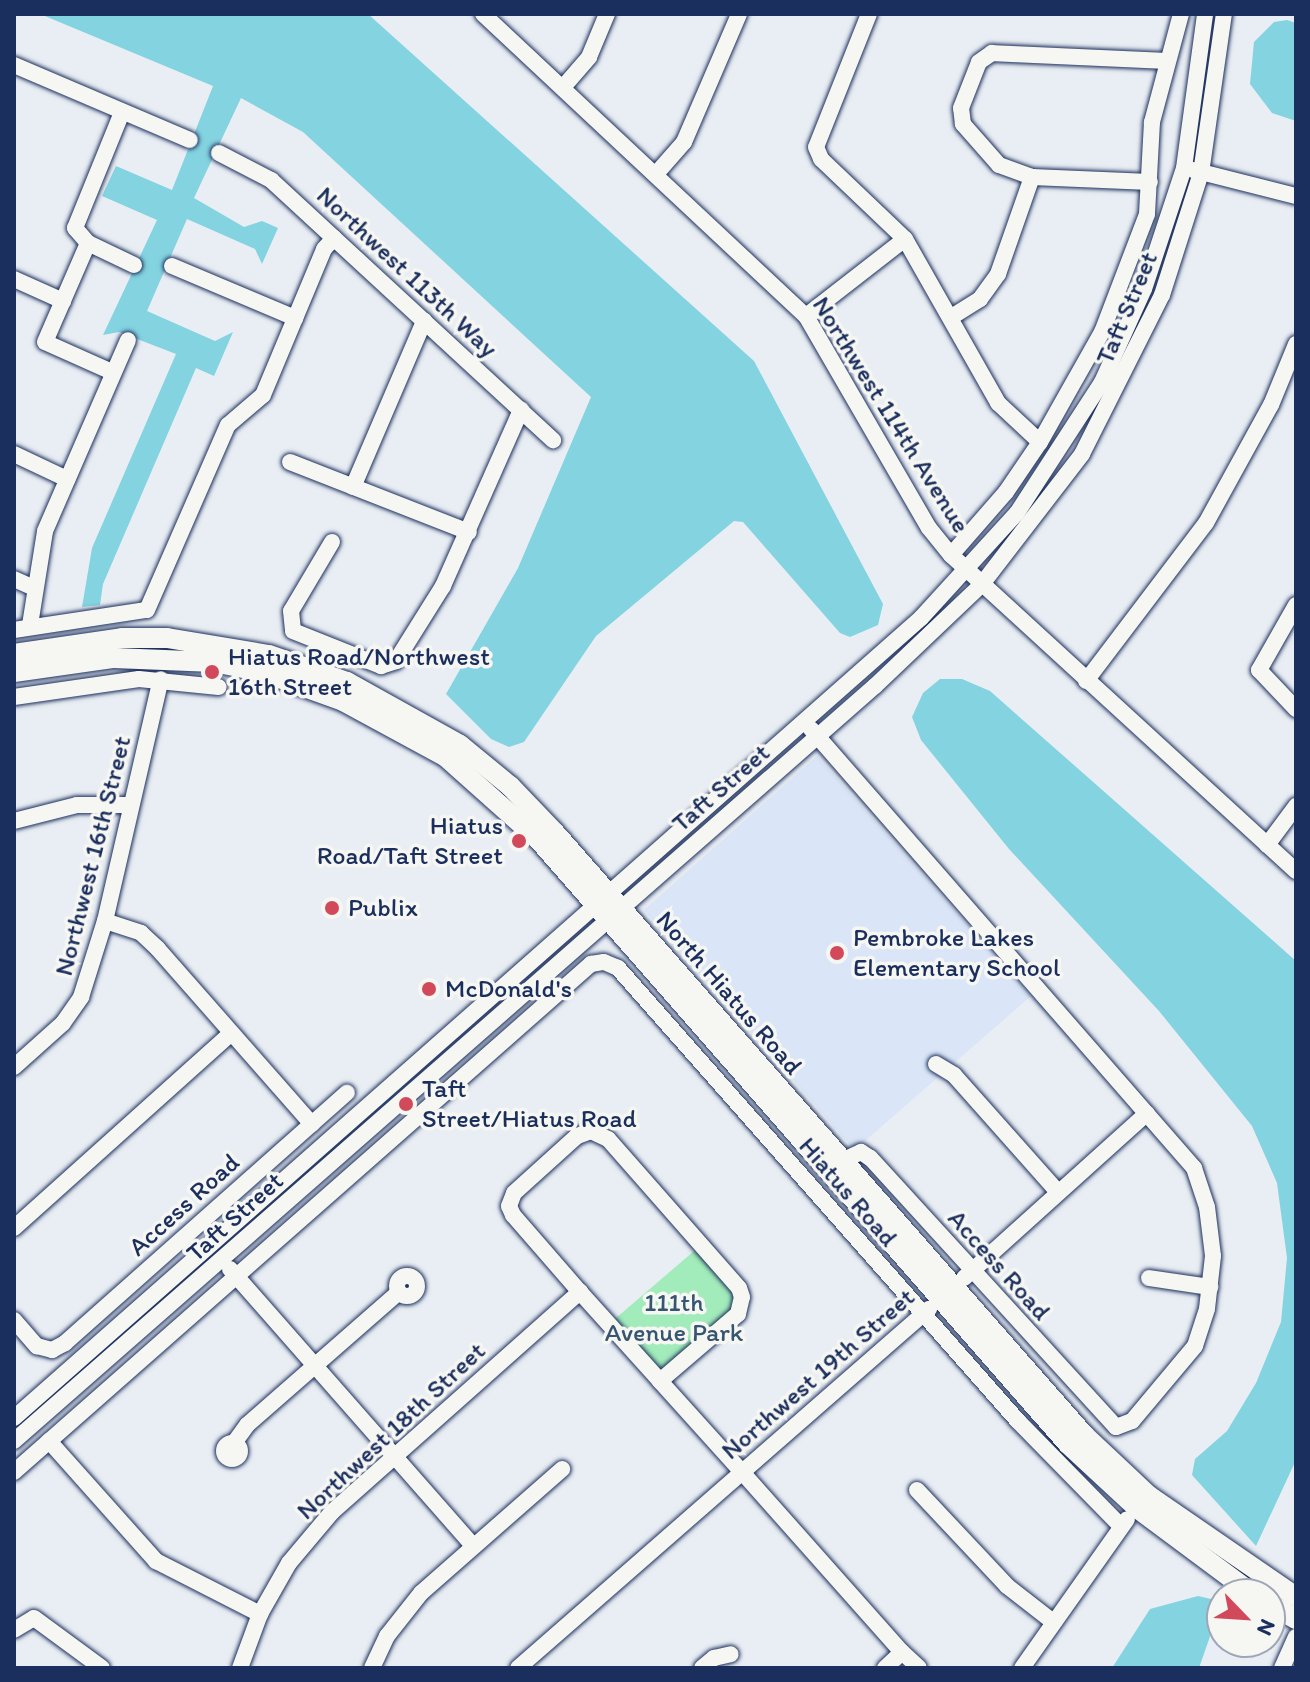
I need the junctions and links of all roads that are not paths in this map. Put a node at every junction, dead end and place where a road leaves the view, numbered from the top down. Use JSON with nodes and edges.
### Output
{"nodes":[{"id":1,"x":483,"y":14,"type":"edge"},
{"id":2,"x":607,"y":14,"type":"edge"},
{"id":3,"x":739,"y":14,"type":"edge"},
{"id":4,"x":869,"y":14,"type":"edge"},
{"id":5,"x":1181,"y":14,"type":"edge"},
{"id":6,"x":1205,"y":14,"type":"edge"},
{"id":7,"x":1224,"y":14,"type":"edge"},
{"id":8,"x":1165,"y":61,"type":"junction"},
{"id":9,"x":14,"y":65,"type":"edge"},
{"id":10,"x":565,"y":85,"type":"junction"},
{"id":11,"x":122,"y":112,"type":"junction"},
{"id":12,"x":190,"y":140,"type":"dead end"},
{"id":13,"x":219,"y":153,"type":"dead end"},
{"id":14,"x":1184,"y":168,"type":"junction"},
{"id":15,"x":1201,"y":173,"type":"junction"},
{"id":16,"x":656,"y":174,"type":"junction"},
{"id":17,"x":1032,"y":177,"type":"junction"},
{"id":18,"x":1150,"y":182,"type":"junction"},
{"id":19,"x":1296,"y":196,"type":"edge"},
{"id":20,"x":334,"y":238,"type":"junction"},
{"id":21,"x":905,"y":239,"type":"junction"},
{"id":22,"x":88,"y":243,"type":"junction"},
{"id":23,"x":134,"y":265,"type":"dead end"},
{"id":24,"x":172,"y":266,"type":"dead end"},
{"id":25,"x":14,"y":279,"type":"edge"},
{"id":26,"x":63,"y":301,"type":"junction"},
{"id":27,"x":806,"y":316,"type":"junction"},
{"id":28,"x":953,"y":316,"type":"junction"},
{"id":29,"x":295,"y":318,"type":"junction"},
{"id":30,"x":424,"y":321,"type":"junction"},
{"id":31,"x":128,"y":340,"type":"dead end"},
{"id":32,"x":1296,"y":344,"type":"edge"},
{"id":33,"x":112,"y":372,"type":"junction"},
{"id":34,"x":1102,"y":382,"type":"junction"},
{"id":35,"x":1118,"y":391,"type":"junction"},
{"id":36,"x":521,"y":410,"type":"junction"},
{"id":37,"x":553,"y":440,"type":"dead end"},
{"id":38,"x":1040,"y":442,"type":"junction"},
{"id":39,"x":14,"y":454,"type":"edge"},
{"id":40,"x":290,"y":462,"type":"dead end"},
{"id":41,"x":67,"y":479,"type":"junction"},
{"id":42,"x":353,"y":487,"type":"junction"},
{"id":43,"x":469,"y":532,"type":"junction"},
{"id":44,"x":332,"y":542,"type":"dead end"},
{"id":45,"x":951,"y":555,"type":"junction"},
{"id":46,"x":968,"y":571,"type":"junction"},
{"id":47,"x":14,"y":579,"type":"edge"},
{"id":48,"x":982,"y":584,"type":"junction"},
{"id":49,"x":34,"y":588,"type":"junction"},
{"id":50,"x":1296,"y":605,"type":"edge"},
{"id":51,"x":22,"y":627,"type":"edge"},
{"id":52,"x":14,"y":654,"type":"edge"},
{"id":53,"x":357,"y":659,"type":"junction"},
{"id":54,"x":14,"y":672,"type":"edge"},
{"id":55,"x":161,"y":679,"type":"junction"},
{"id":56,"x":1086,"y":681,"type":"junction"},
{"id":57,"x":219,"y":687,"type":"dead end"},
{"id":58,"x":345,"y":691,"type":"junction"},
{"id":59,"x":16,"y":696,"type":"edge"},
{"id":60,"x":1296,"y":709,"type":"edge"},
{"id":61,"x":805,"y":722,"type":"junction"},
{"id":62,"x":817,"y":736,"type":"junction"},
{"id":63,"x":744,"y":775,"type":"junction"},
{"id":64,"x":757,"y":789,"type":"junction"},
{"id":65,"x":131,"y":805,"type":"junction"},
{"id":66,"x":1296,"y":806,"type":"edge"},
{"id":67,"x":14,"y":821,"type":"edge"},
{"id":68,"x":1267,"y":845,"type":"junction"},
{"id":69,"x":1296,"y":871,"type":"edge"},
{"id":70,"x":608,"y":908,"type":"junction"},
{"id":71,"x":105,"y":921,"type":"junction"},
{"id":72,"x":604,"y":962,"type":"joint"},
{"id":73,"x":693,"y":1005,"type":"junction"},
{"id":74,"x":478,"y":1009,"type":"junction"},
{"id":75,"x":490,"y":1023,"type":"junction"},
{"id":76,"x":231,"y":1033,"type":"junction"},
{"id":77,"x":15,"y":1063,"type":"edge"},
{"id":78,"x":936,"y":1064,"type":"dead end"},
{"id":79,"x":396,"y":1081,"type":"junction"},
{"id":80,"x":347,"y":1093,"type":"dead end"},
{"id":81,"x":408,"y":1095,"type":"junction"},
{"id":82,"x":1147,"y":1113,"type":"junction"},
{"id":83,"x":312,"y":1124,"type":"junction"},
{"id":84,"x":842,"y":1161,"type":"junction"},
{"id":85,"x":1058,"y":1192,"type":"junction"},
{"id":86,"x":14,"y":1228,"type":"edge"},
{"id":87,"x":192,"y":1230,"type":"junction"},
{"id":88,"x":208,"y":1246,"type":"junction"},
{"id":89,"x":222,"y":1260,"type":"junction"},
{"id":90,"x":971,"y":1272,"type":"junction"},
{"id":91,"x":237,"y":1276,"type":"junction"},
{"id":92,"x":1149,"y":1278,"type":"dead end"},
{"id":93,"x":1210,"y":1287,"type":"junction"},
{"id":94,"x":399,"y":1292,"type":"dead end"},
{"id":95,"x":580,"y":1292,"type":"junction"},
{"id":96,"x":947,"y":1293,"type":"junction"},
{"id":97,"x":923,"y":1314,"type":"junction"},
{"id":98,"x":14,"y":1320,"type":"edge"},
{"id":99,"x":317,"y":1365,"type":"junction"},
{"id":100,"x":660,"y":1381,"type":"junction"},
{"id":101,"x":14,"y":1418,"type":"edge"},
{"id":102,"x":14,"y":1441,"type":"edge"},
{"id":103,"x":49,"y":1441,"type":"junction"},
{"id":104,"x":234,"y":1443,"type":"dead end"},
{"id":105,"x":395,"y":1456,"type":"junction"},
{"id":106,"x":562,"y":1469,"type":"dead end"},
{"id":107,"x":14,"y":1472,"type":"edge"},
{"id":108,"x":742,"y":1472,"type":"junction"},
{"id":109,"x":917,"y":1490,"type":"dead end"},
{"id":110,"x":1143,"y":1502,"type":"junction"},
{"id":111,"x":1120,"y":1525,"type":"junction"},
{"id":112,"x":472,"y":1544,"type":"junction"},
{"id":113,"x":1234,"y":1578,"type":"edge"},
{"id":114,"x":1296,"y":1597,"type":"edge"},
{"id":115,"x":260,"y":1614,"type":"junction"},
{"id":116,"x":1052,"y":1621,"type":"junction"},
{"id":117,"x":14,"y":1630,"type":"edge"},
{"id":118,"x":1296,"y":1637,"type":"edge"},
{"id":119,"x":902,"y":1652,"type":"junction"},
{"id":120,"x":731,"y":1654,"type":"dead end"},
{"id":121,"x":102,"y":1668,"type":"edge"},
{"id":122,"x":240,"y":1668,"type":"edge"},
{"id":123,"x":372,"y":1668,"type":"edge"},
{"id":124,"x":518,"y":1668,"type":"edge"},
{"id":125,"x":702,"y":1668,"type":"edge"},
{"id":126,"x":885,"y":1668,"type":"edge"},
{"id":127,"x":919,"y":1668,"type":"edge"},
{"id":128,"x":1022,"y":1668,"type":"edge"},
{"id":129,"x":1282,"y":1668,"type":"edge"}],
"edges":[{"from":1,"to":10,"type":"street","name":"Northwest 114th Avenue"},
{"from":2,"to":10,"type":"street"},
{"from":3,"to":16,"type":"street"},
{"from":4,"to":21,"type":"street"},
{"from":5,"to":8,"type":"street"},
{"from":6,"to":14,"type":"street","name":"Taft Street"},
{"from":7,"to":15,"type":"street","name":"Taft Street"},
{"from":8,"to":17,"type":"street"},
{"from":8,"to":18,"type":"street"},
{"from":9,"to":11,"type":"street"},
{"from":10,"to":16,"type":"street","name":"Northwest 114th Avenue"},
{"from":11,"to":12,"type":"street"},
{"from":11,"to":22,"type":"street"},
{"from":13,"to":20,"type":"street","name":"Northwest 113th Way"},
{"from":14,"to":15,"type":"street"},
{"from":14,"to":34,"type":"street","name":"Taft Street"},
{"from":15,"to":19,"type":"street"},
{"from":15,"to":35,"type":"street","name":"Taft Street"},
{"from":16,"to":27,"type":"street","name":"Northwest 114th Avenue"},
{"from":17,"to":18,"type":"street"},
{"from":17,"to":28,"type":"street"},
{"from":18,"to":38,"type":"street"},
{"from":20,"to":29,"type":"street"},
{"from":20,"to":30,"type":"street","name":"Northwest 113th Way"},
{"from":21,"to":27,"type":"street"},
{"from":21,"to":28,"type":"street"},
{"from":22,"to":23,"type":"street"},
{"from":22,"to":26,"type":"street"},
{"from":24,"to":29,"type":"street"},
{"from":25,"to":26,"type":"street"},
{"from":26,"to":33,"type":"street"},
{"from":27,"to":45,"type":"street","name":"Northwest 114th Avenue"},
{"from":28,"to":38,"type":"street"},
{"from":29,"to":51,"type":"street"},
{"from":30,"to":36,"type":"street","name":"Northwest 113th Way"},
{"from":30,"to":42,"type":"street"},
{"from":31,"to":33,"type":"street"},
{"from":32,"to":56,"type":"street"},
{"from":33,"to":41,"type":"street"},
{"from":34,"to":35,"type":"street"},
{"from":34,"to":46,"type":"street","name":"Taft Street"},
{"from":35,"to":48,"type":"street","name":"Taft Street"},
{"from":36,"to":37,"type":"street","name":"Northwest 113th Way"},
{"from":36,"to":43,"type":"street"},
{"from":38,"to":45,"type":"street"},
{"from":39,"to":41,"type":"street"},
{"from":40,"to":42,"type":"street"},
{"from":41,"to":49,"type":"street"},
{"from":42,"to":43,"type":"street"},
{"from":43,"to":53,"type":"street"},
{"from":44,"to":53,"type":"street"},
{"from":45,"to":46,"type":"street","name":"Northwest 114th Avenue"},
{"from":46,"to":48,"type":"street","name":"Northwest 114th Avenue"},
{"from":46,"to":61,"type":"street","name":"Taft Street"},
{"from":47,"to":49,"type":"street"},
{"from":48,"to":56,"type":"street","name":"Northwest 114th Avenue"},
{"from":48,"to":62,"type":"street","name":"Taft Street"},
{"from":49,"to":51,"type":"street"},
{"from":50,"to":60,"type":"street"},
{"from":52,"to":58,"type":"main road","name":"North Hiatus Road"},
{"from":53,"to":58,"type":"street"},
{"from":54,"to":58,"type":"main road","name":"North Hiatus Road"},
{"from":54,"to":59,"type":"street"},
{"from":55,"to":57,"type":"street"},
{"from":55,"to":59,"type":"street"},
{"from":55,"to":65,"type":"street","name":"Northwest 16th Street"},
{"from":56,"to":68,"type":"street","name":"Northwest 114th Avenue"},
{"from":58,"to":70,"type":"main road","name":"North Hiatus Road"},
{"from":61,"to":62,"type":"street"},
{"from":61,"to":63,"type":"street","name":"Taft Street"},
{"from":62,"to":64,"type":"street","name":"Taft Street"},
{"from":62,"to":82,"type":"street"},
{"from":63,"to":64,"type":"street"},
{"from":63,"to":70,"type":"street","name":"Taft Street"},
{"from":64,"to":70,"type":"street","name":"Taft Street"},
{"from":65,"to":67,"type":"street"},
{"from":65,"to":71,"type":"street","name":"Northwest 16th Street"},
{"from":66,"to":68,"type":"street"},
{"from":68,"to":69,"type":"street","name":"Northwest 114th Avenue"},
{"from":70,"to":73,"type":"main road","name":"North Hiatus Road"},
{"from":70,"to":74,"type":"street","name":"Taft Street"},
{"from":70,"to":75,"type":"street","name":"Taft Street"},
{"from":71,"to":76,"type":"street"},
{"from":71,"to":77,"type":"street","name":"Northwest 16th Street"},
{"from":72,"to":91,"type":"street","name":"Taft Street"},
{"from":72,"to":97,"type":"street","name":"Hiatus Road"},
{"from":73,"to":84,"type":"main road","name":"North Hiatus Road"},
{"from":73,"to":96,"type":"main road","name":"North Hiatus Road"},
{"from":74,"to":75,"type":"street"},
{"from":74,"to":79,"type":"street","name":"Taft Street"},
{"from":75,"to":81,"type":"street","name":"Taft Street"},
{"from":76,"to":83,"type":"street"},
{"from":76,"to":86,"type":"street"},
{"from":78,"to":85,"type":"street"},
{"from":79,"to":81,"type":"street"},
{"from":79,"to":88,"type":"street","name":"Taft Street"},
{"from":80,"to":83,"type":"street","name":"Access Road"},
{"from":81,"to":89,"type":"street","name":"Taft Street"},
{"from":82,"to":85,"type":"street","name":"Northwest 19th Street"},
{"from":82,"to":93,"type":"street"},
{"from":83,"to":87,"type":"street","name":"Access Road"},
{"from":84,"to":90,"type":"street","name":"Access Road"},
{"from":84,"to":96,"type":"main road","name":"North Hiatus Road"},
{"from":85,"to":90,"type":"street","name":"Northwest 19th Street"},
{"from":87,"to":88,"type":"street"},
{"from":87,"to":98,"type":"street","name":"Access Road"},
{"from":88,"to":89,"type":"street"},
{"from":88,"to":101,"type":"street","name":"Taft Street"},
{"from":89,"to":91,"type":"street"},
{"from":89,"to":102,"type":"street","name":"Taft Street"},
{"from":90,"to":93,"type":"street","name":"Access Road"},
{"from":90,"to":96,"type":"street","name":"Northwest 19th Street"},
{"from":91,"to":99,"type":"street"},
{"from":91,"to":103,"type":"street","name":"Taft Street"},
{"from":92,"to":93,"type":"street"},
{"from":94,"to":99,"type":"street"},
{"from":95,"to":100,"type":"street"},
{"from":95,"to":100,"type":"street"},
{"from":95,"to":105,"type":"street","name":"Northwest 18th Street"},
{"from":96,"to":97,"type":"street","name":"Northwest 19th Street"},
{"from":96,"to":110,"type":"main road","name":"North Hiatus Road"},
{"from":97,"to":108,"type":"street","name":"Northwest 19th Street"},
{"from":97,"to":111,"type":"street","name":"Hiatus Road"},
{"from":99,"to":104,"type":"street"},
{"from":99,"to":105,"type":"street"},
{"from":100,"to":108,"type":"street"},
{"from":103,"to":107,"type":"street","name":"Taft Street"},
{"from":103,"to":115,"type":"street"},
{"from":105,"to":112,"type":"street"},
{"from":105,"to":115,"type":"street","name":"Northwest 18th Street"},
{"from":106,"to":112,"type":"street"},
{"from":108,"to":119,"type":"street"},
{"from":108,"to":124,"type":"street","name":"Northwest 19th Street"},
{"from":109,"to":116,"type":"street"},
{"from":110,"to":111,"type":"street"},
{"from":110,"to":113,"type":"main road","name":"North Hiatus Road"},
{"from":110,"to":114,"type":"main road","name":"North Hiatus Road"},
{"from":111,"to":116,"type":"street"},
{"from":112,"to":123,"type":"street"},
{"from":115,"to":122,"type":"street","name":"Northwest 18th Street"},
{"from":116,"to":128,"type":"street"},
{"from":117,"to":121,"type":"street"},
{"from":118,"to":129,"type":"street"},
{"from":119,"to":126,"type":"street"},
{"from":119,"to":127,"type":"street"},
{"from":120,"to":125,"type":"street"}]}
